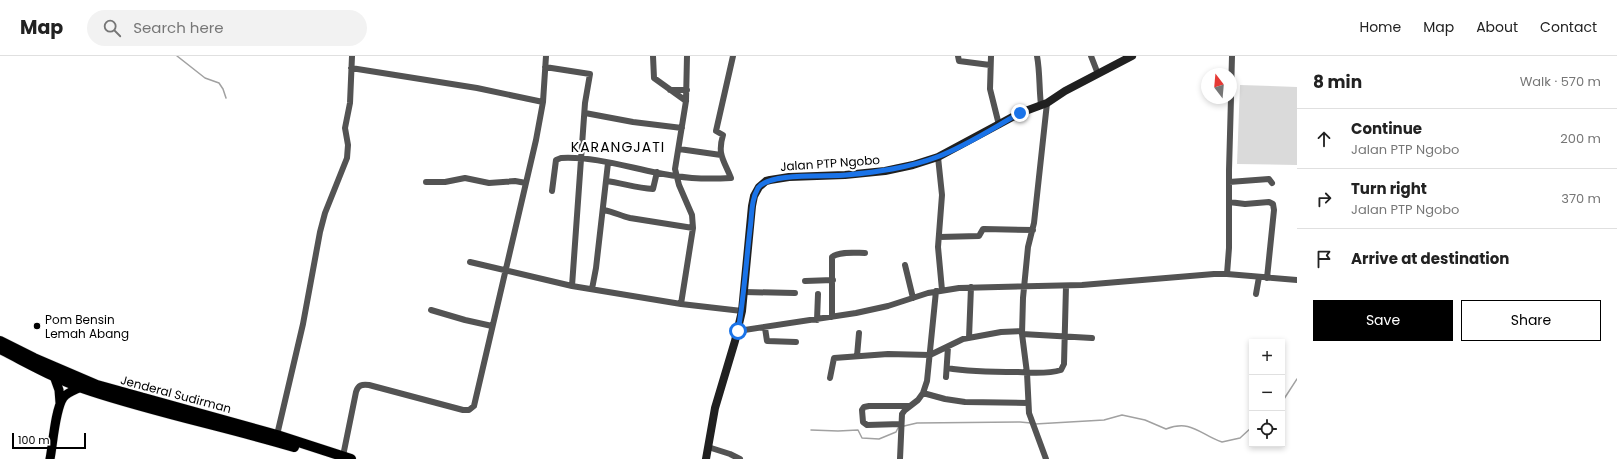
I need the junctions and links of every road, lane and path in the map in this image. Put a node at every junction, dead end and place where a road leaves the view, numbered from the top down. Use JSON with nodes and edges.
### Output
{"nodes":[{"id":1,"x":352,"y":56,"type":"edge"},
{"id":2,"x":546,"y":56,"type":"edge"},
{"id":3,"x":653,"y":56,"type":"edge"},
{"id":4,"x":687,"y":56,"type":"edge"},
{"id":5,"x":733,"y":56,"type":"edge"},
{"id":6,"x":958,"y":56,"type":"edge"},
{"id":7,"x":991,"y":56,"type":"edge"},
{"id":8,"x":1036,"y":56,"type":"edge"},
{"id":9,"x":1091,"y":56,"type":"edge"},
{"id":10,"x":1132,"y":56,"type":"edge"},
{"id":11,"x":1232,"y":56,"type":"edge"},
{"id":12,"x":990,"y":65,"type":"junction"},
{"id":13,"x":545,"y":67,"type":"junction"},
{"id":14,"x":351,"y":68,"type":"junction"},
{"id":15,"x":1232,"y":68,"type":"edge"},
{"id":16,"x":1098,"y":74,"type":"junction"},
{"id":17,"x":670,"y":90,"type":"junction"},
{"id":18,"x":687,"y":90,"type":"junction"},
{"id":19,"x":686,"y":101,"type":"junction"},
{"id":20,"x":543,"y":102,"type":"junction"},
{"id":21,"x":1044,"y":104,"type":"junction"},
{"id":22,"x":1231,"y":104,"type":"edge"},
{"id":23,"x":585,"y":113,"type":"junction"},
{"id":24,"x":999,"y":125,"type":"junction"},
{"id":25,"x":682,"y":128,"type":"junction"},
{"id":26,"x":679,"y":149,"type":"junction"},
{"id":27,"x":721,"y":155,"type":"junction"},
{"id":28,"x":938,"y":157,"type":"junction"},
{"id":29,"x":582,"y":160,"type":"junction"},
{"id":30,"x":608,"y":163,"type":"junction"},
{"id":31,"x":657,"y":172,"type":"junction"},
{"id":32,"x":676,"y":176,"type":"junction"},
{"id":33,"x":606,"y":181,"type":"junction"},
{"id":34,"x":426,"y":182,"type":"dead end"},
{"id":35,"x":1229,"y":182,"type":"junction"},
{"id":36,"x":526,"y":183,"type":"junction"},
{"id":37,"x":1272,"y":183,"type":"dead end"},
{"id":38,"x":552,"y":191,"type":"dead end"},
{"id":39,"x":1229,"y":202,"type":"junction"},
{"id":40,"x":604,"y":210,"type":"junction"},
{"id":41,"x":693,"y":228,"type":"junction"},
{"id":42,"x":1033,"y":230,"type":"junction"},
{"id":43,"x":939,"y":237,"type":"junction"},
{"id":44,"x":865,"y":253,"type":"dead end"},
{"id":45,"x":470,"y":262,"type":"dead end"},
{"id":46,"x":905,"y":265,"type":"dead end"},
{"id":47,"x":506,"y":271,"type":"junction"},
{"id":48,"x":1227,"y":274,"type":"junction"},
{"id":49,"x":1259,"y":277,"type":"junction"},
{"id":50,"x":1267,"y":278,"type":"junction"},
{"id":51,"x":833,"y":280,"type":"junction"},
{"id":52,"x":1297,"y":280,"type":"edge"},
{"id":53,"x":805,"y":281,"type":"dead end"},
{"id":54,"x":572,"y":286,"type":"junction"},
{"id":55,"x":1066,"y":286,"type":"junction"},
{"id":56,"x":971,"y":287,"type":"junction"},
{"id":57,"x":1025,"y":287,"type":"junction"},
{"id":58,"x":592,"y":289,"type":"junction"},
{"id":59,"x":939,"y":291,"type":"junction"},
{"id":60,"x":744,"y":292,"type":"junction"},
{"id":61,"x":795,"y":293,"type":"dead end"},
{"id":62,"x":818,"y":294,"type":"dead end"},
{"id":63,"x":1256,"y":294,"type":"dead end"},
{"id":64,"x":913,"y":298,"type":"junction"},
{"id":65,"x":681,"y":304,"type":"junction"},
{"id":66,"x":431,"y":310,"type":"dead end"},
{"id":67,"x":742,"y":312,"type":"junction"},
{"id":68,"x":832,"y":317,"type":"junction"},
{"id":69,"x":817,"y":320,"type":"junction"},
{"id":70,"x":492,"y":326,"type":"junction"},
{"id":71,"x":765,"y":328,"type":"junction"},
{"id":72,"x":738,"y":331,"type":"junction"},
{"id":73,"x":1022,"y":332,"type":"junction"},
{"id":74,"x":859,"y":333,"type":"dead end"},
{"id":75,"x":1064,"y":337,"type":"junction"},
{"id":76,"x":969,"y":338,"type":"junction"},
{"id":77,"x":1092,"y":338,"type":"dead end"},
{"id":78,"x":0,"y":341,"type":"edge"},
{"id":79,"x":796,"y":342,"type":"dead end"},
{"id":80,"x":948,"y":347,"type":"junction"},
{"id":81,"x":0,"y":349,"type":"edge"},
{"id":82,"x":930,"y":355,"type":"junction"},
{"id":83,"x":857,"y":356,"type":"junction"},
{"id":84,"x":946,"y":368,"type":"junction"},
{"id":85,"x":1027,"y":373,"type":"junction"},
{"id":86,"x":54,"y":376,"type":"junction"},
{"id":87,"x":946,"y":377,"type":"dead end"},
{"id":88,"x":830,"y":378,"type":"dead end"},
{"id":89,"x":81,"y":387,"type":"junction"},
{"id":90,"x":923,"y":393,"type":"junction"},
{"id":91,"x":60,"y":403,"type":"junction"},
{"id":92,"x":1028,"y":403,"type":"junction"},
{"id":93,"x":910,"y":406,"type":"junction"},
{"id":94,"x":901,"y":424,"type":"junction"},
{"id":95,"x":277,"y":435,"type":"junction"},
{"id":96,"x":708,"y":446,"type":"junction"},
{"id":97,"x":347,"y":457,"type":"edge"},
{"id":98,"x":50,"y":459,"type":"edge"},
{"id":99,"x":330,"y":459,"type":"edge"},
{"id":100,"x":706,"y":459,"type":"edge"},
{"id":101,"x":740,"y":459,"type":"edge"},
{"id":102,"x":900,"y":459,"type":"edge"},
{"id":103,"x":1046,"y":459,"type":"edge"}],
"edges":[{"from":1,"to":14,"type":"street"},
{"from":2,"to":13,"type":"street"},
{"from":3,"to":17,"type":"street"},
{"from":4,"to":18,"type":"street"},
{"from":5,"to":27,"type":"street"},
{"from":6,"to":12,"type":"street"},
{"from":7,"to":12,"type":"street"},
{"from":8,"to":21,"type":"street"},
{"from":9,"to":16,"type":"street"},
{"from":10,"to":16,"type":"main road","name":"Jalan PTP Ngobo"},
{"from":11,"to":15,"type":"street"},
{"from":12,"to":24,"type":"street"},
{"from":13,"to":20,"type":"street"},
{"from":13,"to":23,"type":"street"},
{"from":14,"to":20,"type":"street"},
{"from":14,"to":95,"type":"street"},
{"from":16,"to":21,"type":"main road","name":"Jalan PTP Ngobo"},
{"from":17,"to":18,"type":"street"},
{"from":17,"to":19,"type":"street"},
{"from":18,"to":19,"type":"street"},
{"from":19,"to":25,"type":"street"},
{"from":20,"to":36,"type":"street"},
{"from":21,"to":24,"type":"main road","name":"Jalan PTP Ngobo"},
{"from":21,"to":42,"type":"street"},
{"from":22,"to":35,"type":"street"},
{"from":23,"to":25,"type":"street"},
{"from":23,"to":29,"type":"street"},
{"from":24,"to":28,"type":"main road","name":"Jalan PTP Ngobo"},
{"from":25,"to":26,"type":"street"},
{"from":26,"to":27,"type":"street"},
{"from":26,"to":32,"type":"street"},
{"from":27,"to":32,"type":"street"},
{"from":28,"to":43,"type":"street"},
{"from":28,"to":60,"type":"main road","name":"Jalan PTP Ngobo"},
{"from":29,"to":30,"type":"street"},
{"from":29,"to":38,"type":"street"},
{"from":29,"to":54,"type":"street"},
{"from":30,"to":31,"type":"street"},
{"from":30,"to":33,"type":"street"},
{"from":31,"to":32,"type":"street"},
{"from":31,"to":33,"type":"street"},
{"from":32,"to":41,"type":"street"},
{"from":33,"to":40,"type":"street"},
{"from":34,"to":36,"type":"street"},
{"from":35,"to":37,"type":"street"},
{"from":35,"to":39,"type":"street"},
{"from":36,"to":47,"type":"street"},
{"from":39,"to":48,"type":"street"},
{"from":39,"to":50,"type":"street"},
{"from":40,"to":41,"type":"street"},
{"from":40,"to":58,"type":"street"},
{"from":41,"to":65,"type":"street"},
{"from":42,"to":43,"type":"street"},
{"from":42,"to":57,"type":"street"},
{"from":43,"to":59,"type":"street"},
{"from":44,"to":51,"type":"street"},
{"from":45,"to":47,"type":"street"},
{"from":46,"to":64,"type":"street"},
{"from":47,"to":54,"type":"street"},
{"from":47,"to":70,"type":"street"},
{"from":48,"to":49,"type":"street"},
{"from":48,"to":55,"type":"street"},
{"from":49,"to":50,"type":"street"},
{"from":49,"to":63,"type":"street"},
{"from":50,"to":52,"type":"street"},
{"from":51,"to":53,"type":"street"},
{"from":51,"to":68,"type":"street"},
{"from":54,"to":58,"type":"street"},
{"from":55,"to":57,"type":"street"},
{"from":55,"to":75,"type":"street"},
{"from":56,"to":57,"type":"street"},
{"from":56,"to":59,"type":"street"},
{"from":56,"to":76,"type":"street"},
{"from":57,"to":73,"type":"street"},
{"from":58,"to":65,"type":"street"},
{"from":59,"to":64,"type":"street"},
{"from":59,"to":82,"type":"street"},
{"from":60,"to":61,"type":"street"},
{"from":60,"to":67,"type":"main road","name":"Jalan PTP Ngobo"},
{"from":62,"to":69,"type":"street"},
{"from":64,"to":68,"type":"street"},
{"from":65,"to":67,"type":"street"},
{"from":66,"to":70,"type":"street"},
{"from":67,"to":72,"type":"main road","name":"Jalan PTP Ngobo"},
{"from":68,"to":69,"type":"street"},
{"from":69,"to":71,"type":"street"},
{"from":70,"to":97,"type":"street"},
{"from":71,"to":72,"type":"street"},
{"from":71,"to":79,"type":"street"},
{"from":72,"to":96,"type":"main road","name":"Jalan PTP Ngobo"},
{"from":73,"to":75,"type":"street"},
{"from":73,"to":76,"type":"street"},
{"from":73,"to":85,"type":"street"},
{"from":74,"to":83,"type":"street"},
{"from":75,"to":77,"type":"street"},
{"from":75,"to":85,"type":"street"},
{"from":76,"to":80,"type":"street"},
{"from":78,"to":95,"type":"highway","name":"Jenderal Sudirman"},
{"from":80,"to":82,"type":"street"},
{"from":80,"to":84,"type":"street"},
{"from":81,"to":86,"type":"highway","name":"Jenderal Sudirman"},
{"from":82,"to":83,"type":"street"},
{"from":82,"to":90,"type":"street"},
{"from":83,"to":88,"type":"street"},
{"from":84,"to":85,"type":"street"},
{"from":84,"to":87,"type":"street"},
{"from":85,"to":92,"type":"street"},
{"from":86,"to":89,"type":"highway","name":"Jenderal Sudirman"},
{"from":86,"to":91,"type":"main road"},
{"from":89,"to":91,"type":"main road"},
{"from":89,"to":99,"type":"highway","name":"Jenderal Sudirman"},
{"from":90,"to":92,"type":"street"},
{"from":90,"to":93,"type":"street"},
{"from":91,"to":98,"type":"main road"},
{"from":92,"to":103,"type":"street"},
{"from":93,"to":94,"type":"street"},
{"from":93,"to":94,"type":"street"},
{"from":94,"to":102,"type":"street"},
{"from":95,"to":97,"type":"highway","name":"Jenderal Sudirman"},
{"from":96,"to":100,"type":"main road","name":"Jalan PTP Ngobo"},
{"from":96,"to":101,"type":"street"}]}
